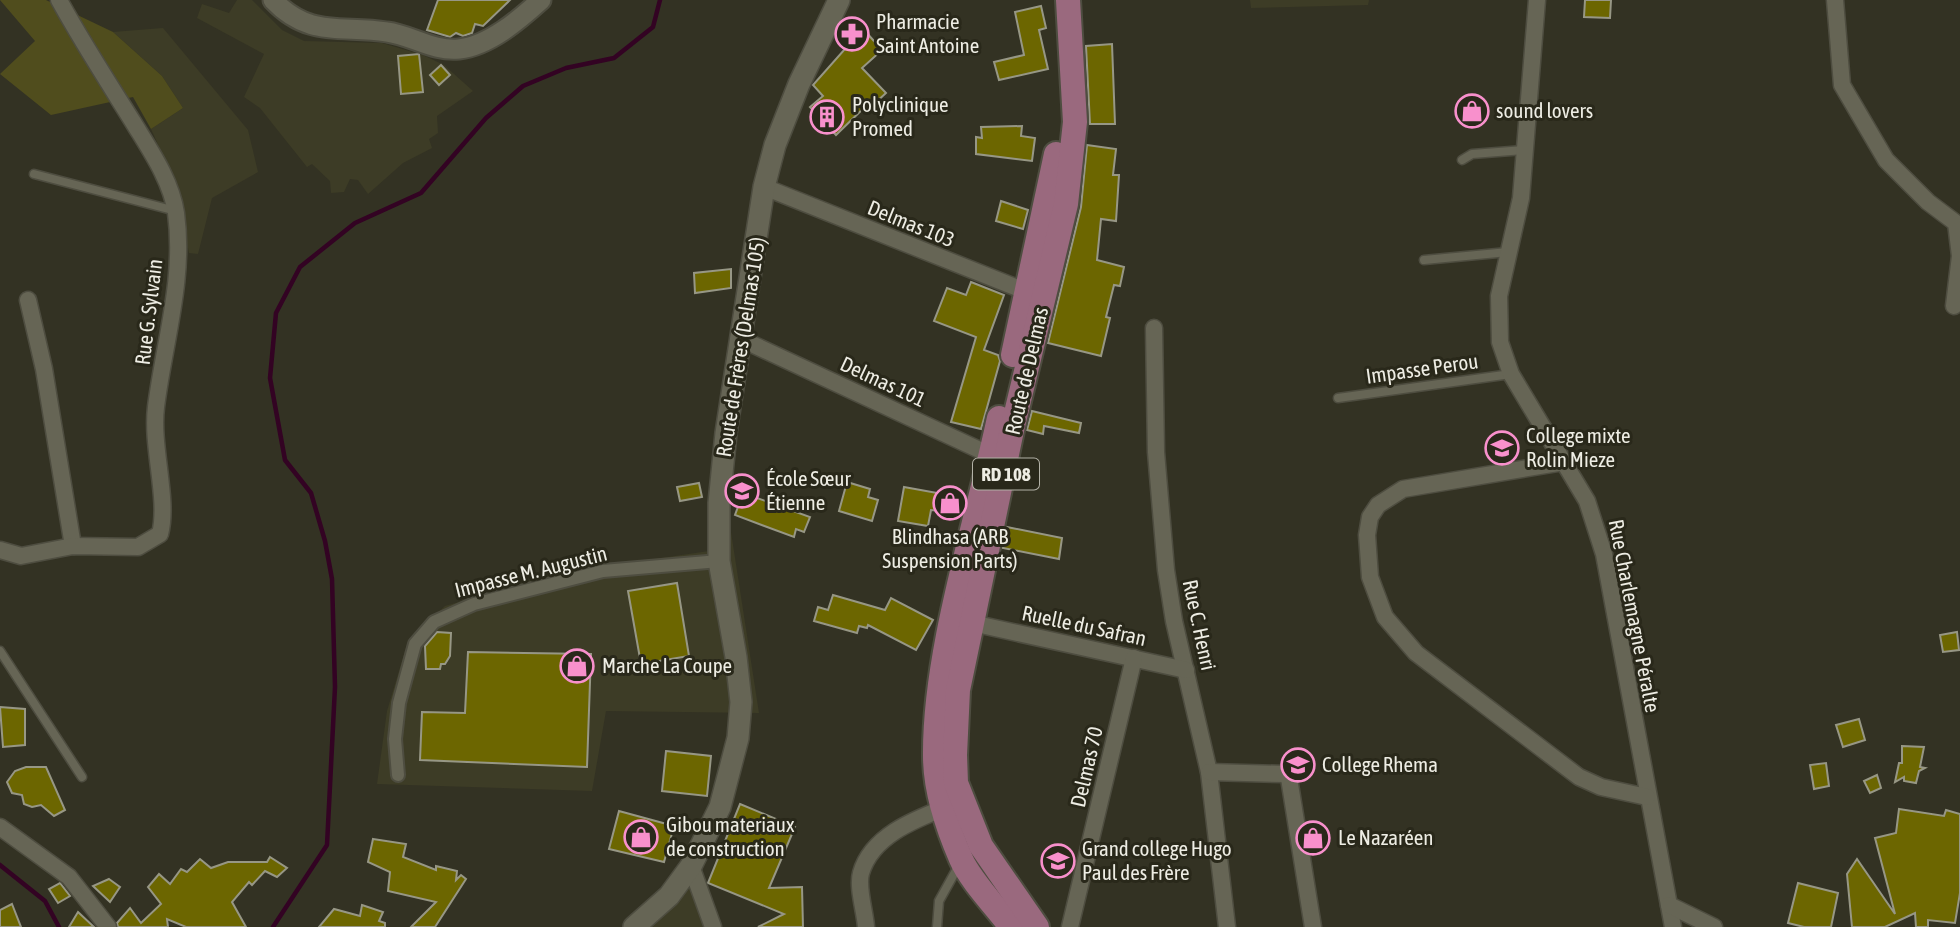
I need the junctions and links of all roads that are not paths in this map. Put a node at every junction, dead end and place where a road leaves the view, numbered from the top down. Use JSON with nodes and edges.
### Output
{"nodes":[{"id":1,"x":59,"y":0,"type":"edge"},
{"id":2,"x":273,"y":0,"type":"edge"},
{"id":3,"x":541,"y":0,"type":"edge"},
{"id":4,"x":839,"y":0,"type":"edge"},
{"id":5,"x":1055,"y":0,"type":"edge"},
{"id":6,"x":1068,"y":0,"type":"edge"},
{"id":7,"x":1537,"y":0,"type":"edge"},
{"id":8,"x":1835,"y":0,"type":"edge"},
{"id":9,"x":1524,"y":150,"type":"junction"},
{"id":10,"x":1462,"y":160,"type":"dead end"},
{"id":11,"x":34,"y":174,"type":"dead end"},
{"id":12,"x":764,"y":187,"type":"junction"},
{"id":13,"x":176,"y":211,"type":"junction"},
{"id":14,"x":1508,"y":252,"type":"junction"},
{"id":15,"x":1424,"y":260,"type":"dead end"},
{"id":16,"x":1035,"y":295,"type":"junction"},
{"id":17,"x":27,"y":300,"type":"dead end"},
{"id":18,"x":1954,"y":306,"type":"dead end"},
{"id":19,"x":1154,"y":328,"type":"dead end"},
{"id":20,"x":741,"y":339,"type":"junction"},
{"id":21,"x":1510,"y":374,"type":"junction"},
{"id":22,"x":1338,"y":398,"type":"dead end"},
{"id":23,"x":999,"y":459,"type":"junction"},
{"id":24,"x":1564,"y":462,"type":"junction"},
{"id":25,"x":73,"y":546,"type":"junction"},
{"id":26,"x":0,"y":550,"type":"edge"},
{"id":27,"x":719,"y":561,"type":"junction"},
{"id":28,"x":972,"y":623,"type":"junction"},
{"id":29,"x":0,"y":651,"type":"edge"},
{"id":30,"x":1134,"y":659,"type":"junction"},
{"id":31,"x":1186,"y":670,"type":"junction"},
{"id":32,"x":1209,"y":772,"type":"junction"},
{"id":33,"x":398,"y":775,"type":"dead end"},
{"id":34,"x":82,"y":777,"type":"dead end"},
{"id":35,"x":1647,"y":797,"type":"junction"},
{"id":36,"x":953,"y":804,"type":"junction"},
{"id":37,"x":0,"y":827,"type":"edge"},
{"id":38,"x":971,"y":854,"type":"junction"},
{"id":39,"x":691,"y":866,"type":"junction"},
{"id":40,"x":1669,"y":905,"type":"junction"},
{"id":41,"x":108,"y":927,"type":"edge"},
{"id":42,"x":634,"y":927,"type":"edge"},
{"id":43,"x":713,"y":927,"type":"edge"},
{"id":44,"x":866,"y":927,"type":"edge"},
{"id":45,"x":937,"y":927,"type":"edge"},
{"id":46,"x":1011,"y":927,"type":"edge"},
{"id":47,"x":1037,"y":927,"type":"edge"},
{"id":48,"x":1070,"y":927,"type":"edge"},
{"id":49,"x":1227,"y":927,"type":"edge"},
{"id":50,"x":1312,"y":927,"type":"edge"},
{"id":51,"x":1673,"y":927,"type":"edge"},
{"id":52,"x":1714,"y":927,"type":"edge"}],
"edges":[{"from":1,"to":13,"type":"street","name":"Rue G. Sylvain"},
{"from":2,"to":3,"type":"street"},
{"from":4,"to":12,"type":"main road","name":"Route de Frères (Delmas 105)"},
{"from":5,"to":16,"type":"main road","name":"Route de Delmas","number":"RD 108"},
{"from":6,"to":16,"type":"main road","name":"Route de Delmas","number":"RD 108"},
{"from":7,"to":9,"type":"street","name":"Rue Charlemagne Péralte"},
{"from":8,"to":18,"type":"street"},
{"from":9,"to":10,"type":"lane"},
{"from":9,"to":14,"type":"street","name":"Rue Charlemagne Péralte"},
{"from":11,"to":13,"type":"lane"},
{"from":12,"to":16,"type":"street","name":"Delmas 103"},
{"from":12,"to":20,"type":"main road","name":"Route de Frères (Delmas 105)"},
{"from":13,"to":25,"type":"street","name":"Rue G. Sylvain"},
{"from":14,"to":15,"type":"lane"},
{"from":14,"to":21,"type":"street","name":"Rue Charlemagne Péralte"},
{"from":16,"to":23,"type":"main road","name":"Route de Delmas","number":"RD 108"},
{"from":17,"to":25,"type":"street"},
{"from":19,"to":31,"type":"street","name":"Rue C. Henri"},
{"from":20,"to":23,"type":"street","name":"Delmas 101"},
{"from":20,"to":27,"type":"main road","name":"Route de Frères (Delmas 105)"},
{"from":21,"to":22,"type":"lane","name":"Impasse Perou"},
{"from":21,"to":24,"type":"street","name":"Rue Charlemagne Péralte"},
{"from":23,"to":28,"type":"main road","name":"Route de Delmas","number":"RD 108"},
{"from":23,"to":36,"type":"main road","name":"Route de Delmas","number":"RD 108"},
{"from":24,"to":35,"type":"street","name":"Rue Charlemagne Péralte"},
{"from":24,"to":35,"type":"street"},
{"from":25,"to":26,"type":"street"},
{"from":27,"to":33,"type":"street","name":"Impasse M. Augustin"},
{"from":27,"to":39,"type":"main road","name":"Route de Frères (Delmas 105)"},
{"from":28,"to":30,"type":"street","name":"Ruelle du Safran"},
{"from":28,"to":36,"type":"main road","name":"Route de Delmas","number":"RD 108"},
{"from":29,"to":34,"type":"lane"},
{"from":30,"to":31,"type":"street","name":"Ruelle du Safran"},
{"from":30,"to":48,"type":"street","name":"Delmas 70"},
{"from":31,"to":32,"type":"street","name":"Rue C. Henri"},
{"from":32,"to":49,"type":"street","name":"Rue C. Henri"},
{"from":32,"to":50,"type":"street"},
{"from":35,"to":40,"type":"street","name":"Rue Charlemagne Péralte"},
{"from":36,"to":38,"type":"main road","name":"Route de Delmas","number":"RD 108"},
{"from":36,"to":44,"type":"street"},
{"from":37,"to":41,"type":"street"},
{"from":38,"to":45,"type":"lane"},
{"from":38,"to":46,"type":"main road","name":"Route de Delmas","number":"RD 108"},
{"from":38,"to":47,"type":"main road","name":"Route de Delmas","number":"RD 108"},
{"from":39,"to":42,"type":"main road","name":"Route de Frères (Delmas 105)"},
{"from":39,"to":43,"type":"street"},
{"from":40,"to":51,"type":"street","name":"Rue Charlemagne Péralte"},
{"from":40,"to":52,"type":"street"}]}
